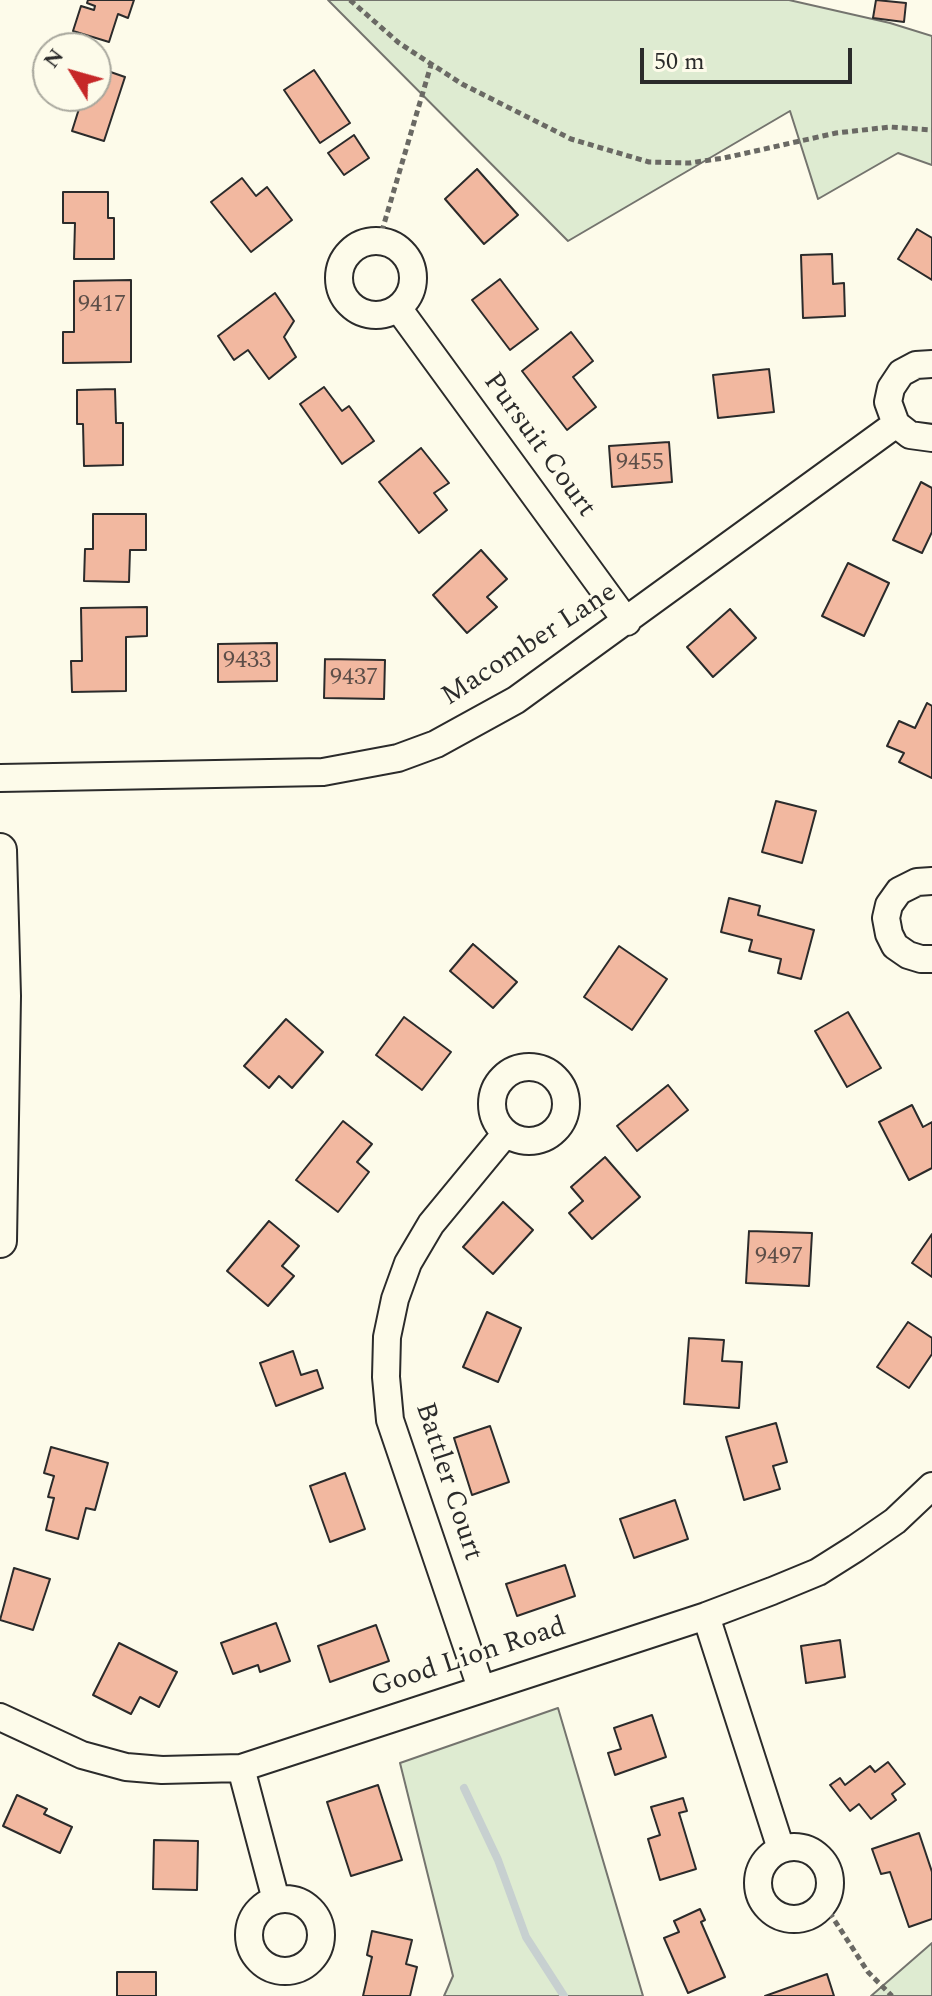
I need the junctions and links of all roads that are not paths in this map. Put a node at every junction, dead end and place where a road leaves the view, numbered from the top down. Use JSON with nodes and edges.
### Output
{"nodes":[{"id":1,"x":398,"y":308,"type":"junction"},
{"id":2,"x":932,"y":364,"type":"edge"},
{"id":3,"x":896,"y":424,"type":"junction"},
{"id":4,"x":932,"y":438,"type":"edge"},
{"id":5,"x":627,"y":622,"type":"junction"},
{"id":6,"x":0,"y":778,"type":"edge"},
{"id":7,"x":0,"y":850,"type":"edge"},
{"id":8,"x":932,"y":881,"type":"edge"},
{"id":9,"x":932,"y":959,"type":"edge"},
{"id":10,"x":506,"y":1133,"type":"dead end"},
{"id":11,"x":0,"y":1241,"type":"edge"},
{"id":12,"x":932,"y":1486,"type":"edge"},
{"id":13,"x":706,"y":1616,"type":"junction"},
{"id":14,"x":481,"y":1688,"type":"junction"},
{"id":15,"x":0,"y":1717,"type":"edge"},
{"id":16,"x":241,"y":1768,"type":"junction"},
{"id":17,"x":781,"y":1849,"type":"junction"},
{"id":18,"x":276,"y":1900,"type":"dead end"}],
"edges":[{"from":1,"to":1,"type":"street"},
{"from":1,"to":5,"type":"street","name":"Pursuit Court"},
{"from":2,"to":3,"type":"street"},
{"from":3,"to":4,"type":"street"},
{"from":3,"to":5,"type":"street","name":"Macomber Lane"},
{"from":5,"to":6,"type":"street","name":"Macomber Lane"},
{"from":7,"to":11,"type":"street"},
{"from":8,"to":9,"type":"street"},
{"from":10,"to":14,"type":"street","name":"Battler Court"},
{"from":12,"to":13,"type":"street","name":"Good Lion Road"},
{"from":13,"to":14,"type":"street","name":"Good Lion Road"},
{"from":13,"to":17,"type":"street"},
{"from":14,"to":16,"type":"street","name":"Good Lion Road"},
{"from":15,"to":16,"type":"street","name":"Good Lion Road"},
{"from":16,"to":18,"type":"street"},
{"from":17,"to":17,"type":"street"}]}
